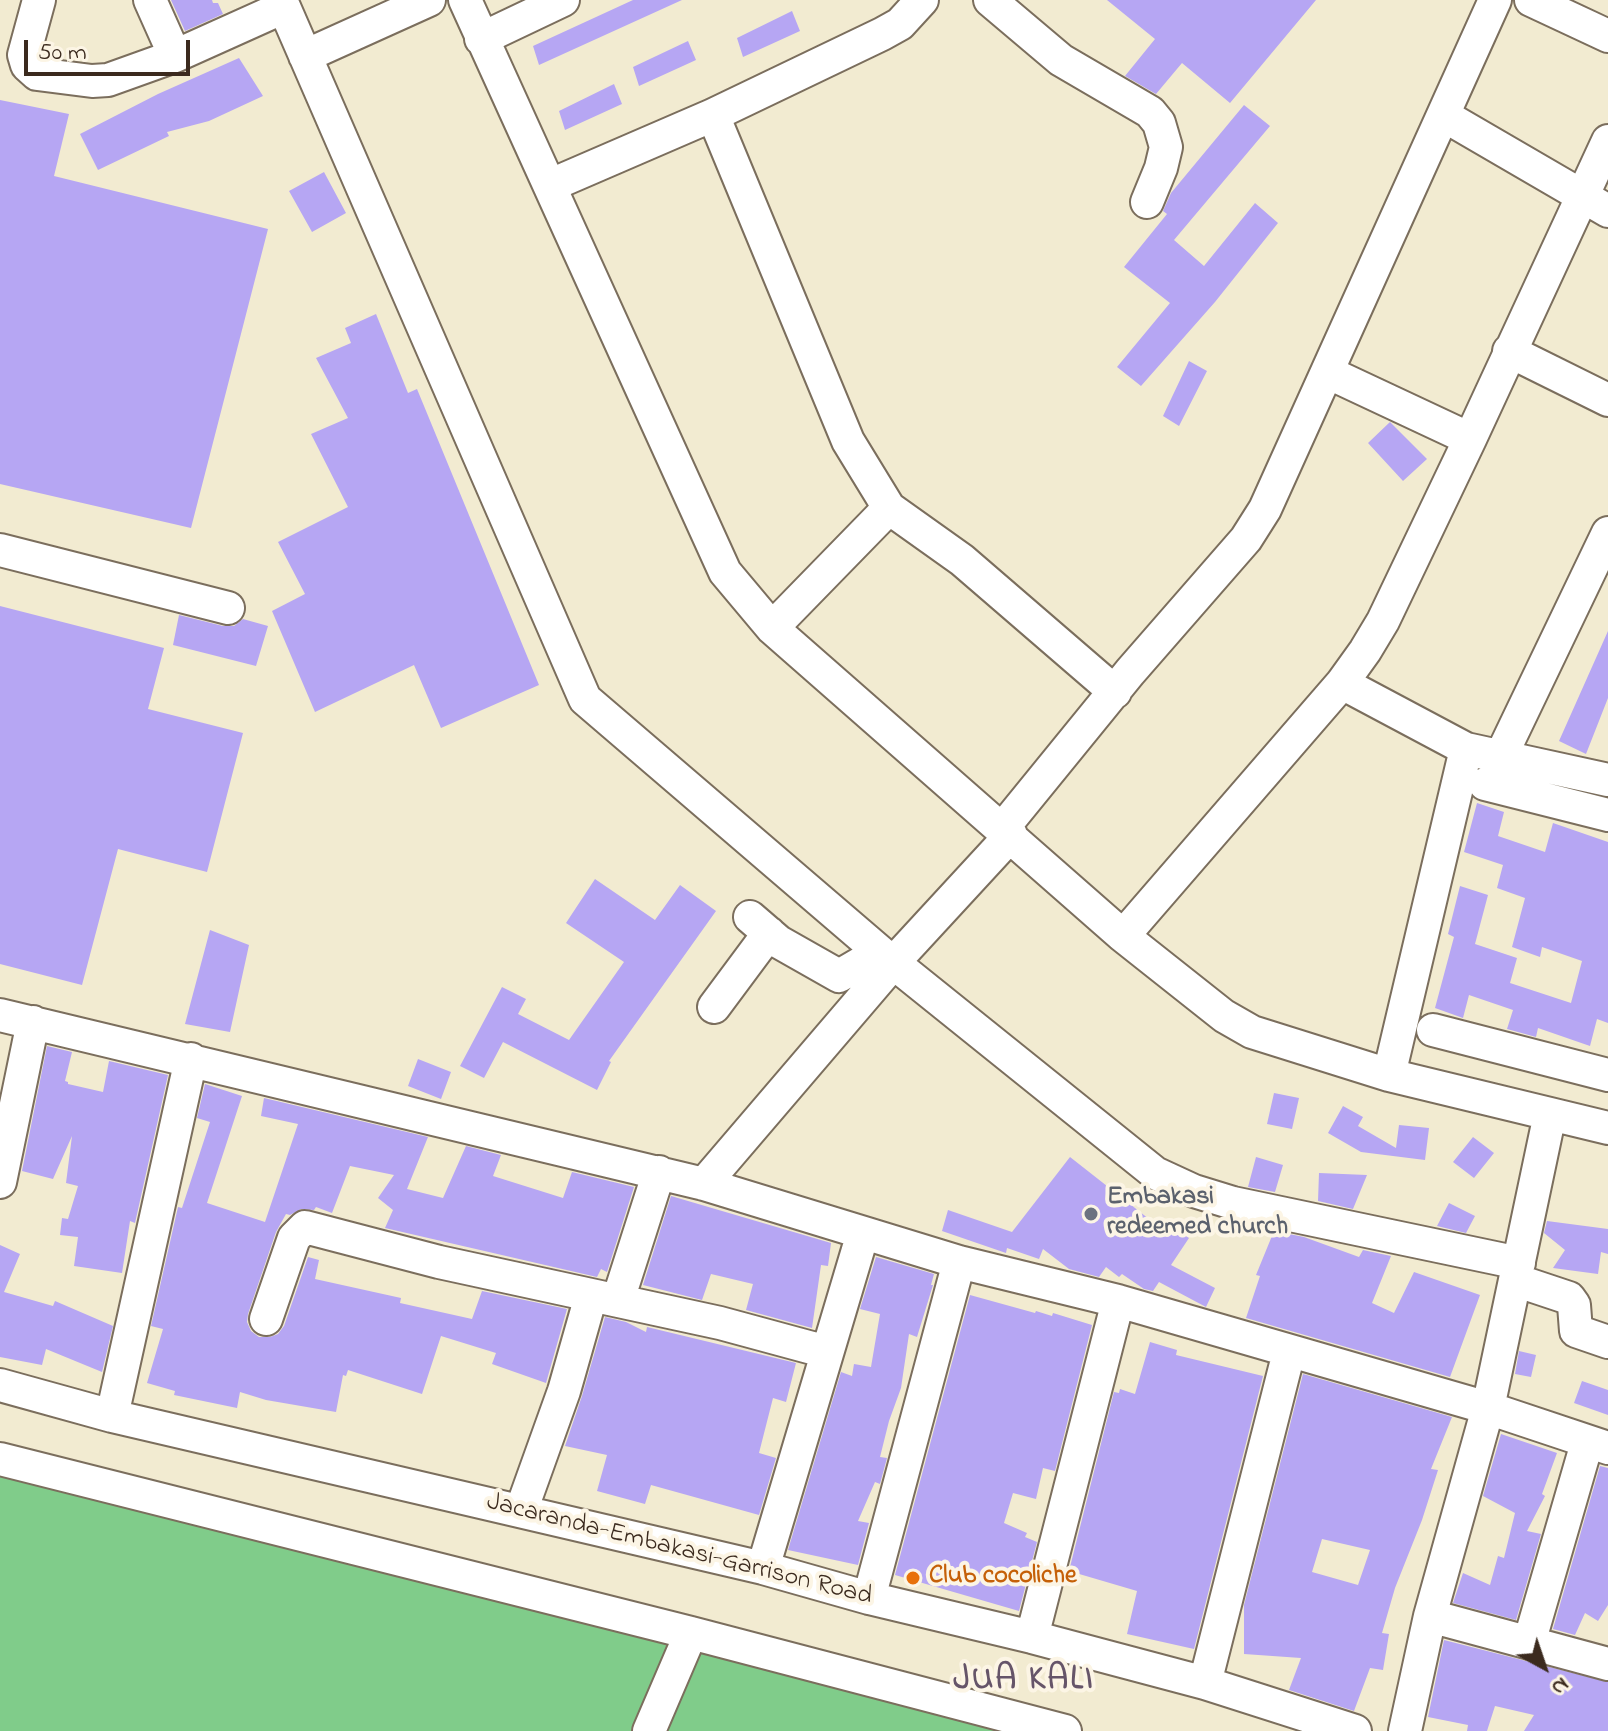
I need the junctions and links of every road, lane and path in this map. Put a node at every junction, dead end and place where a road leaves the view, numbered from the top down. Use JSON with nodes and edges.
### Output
{"nodes":[{"id":1,"x":39,"y":0,"type":"edge"},
{"id":2,"x":150,"y":0,"type":"edge"},
{"id":3,"x":429,"y":0,"type":"edge"},
{"id":4,"x":465,"y":0,"type":"edge"},
{"id":5,"x":563,"y":0,"type":"edge"},
{"id":6,"x":922,"y":0,"type":"edge"},
{"id":7,"x":990,"y":0,"type":"edge"},
{"id":8,"x":1495,"y":0,"type":"edge"},
{"id":9,"x":1531,"y":0,"type":"edge"},
{"id":10,"x":282,"y":4,"type":"edge"},
{"id":11,"x":1581,"y":10,"type":"edge"},
{"id":12,"x":1608,"y":36,"type":"edge"},
{"id":13,"x":481,"y":39,"type":"junction"},
{"id":14,"x":175,"y":56,"type":"junction"},
{"id":15,"x":305,"y":56,"type":"junction"},
{"id":16,"x":713,"y":115,"type":"junction"},
{"id":17,"x":1443,"y":115,"type":"junction"},
{"id":18,"x":1608,"y":141,"type":"edge"},
{"id":19,"x":551,"y":185,"type":"junction"},
{"id":20,"x":1147,"y":202,"type":"dead end"},
{"id":21,"x":1595,"y":204,"type":"edge"},
{"id":22,"x":1509,"y":351,"type":"junction"},
{"id":23,"x":1327,"y":372,"type":"junction"},
{"id":24,"x":1608,"y":400,"type":"edge"},
{"id":25,"x":1470,"y":439,"type":"junction"},
{"id":26,"x":889,"y":508,"type":"junction"},
{"id":27,"x":1608,"y":533,"type":"edge"},
{"id":28,"x":0,"y":550,"type":"edge"},
{"id":29,"x":228,"y":608,"type":"dead end"},
{"id":30,"x":772,"y":628,"type":"junction"},
{"id":31,"x":1342,"y":683,"type":"junction"},
{"id":32,"x":1115,"y":692,"type":"junction"},
{"id":33,"x":1466,"y":749,"type":"junction"},
{"id":34,"x":1501,"y":756,"type":"junction"},
{"id":35,"x":1608,"y":780,"type":"edge"},
{"id":36,"x":1485,"y":784,"type":"dead end"},
{"id":37,"x":1608,"y":815,"type":"edge"},
{"id":38,"x":1007,"y":832,"type":"junction"},
{"id":39,"x":1123,"y":936,"type":"junction"},
{"id":40,"x":887,"y":958,"type":"junction"},
{"id":41,"x":714,"y":1007,"type":"dead end"},
{"id":42,"x":0,"y":1015,"type":"edge"},
{"id":43,"x":33,"y":1022,"type":"junction"},
{"id":44,"x":1433,"y":1030,"type":"dead end"},
{"id":45,"x":191,"y":1059,"type":"junction"},
{"id":46,"x":1389,"y":1075,"type":"junction"},
{"id":47,"x":1608,"y":1075,"type":"edge"},
{"id":48,"x":1550,"y":1114,"type":"junction"},
{"id":49,"x":1608,"y":1128,"type":"edge"},
{"id":50,"x":659,"y":1172,"type":"junction"},
{"id":51,"x":0,"y":1182,"type":"edge"},
{"id":52,"x":704,"y":1184,"type":"junction"},
{"id":53,"x":863,"y":1233,"type":"junction"},
{"id":54,"x":959,"y":1262,"type":"junction"},
{"id":55,"x":1517,"y":1272,"type":"junction"},
{"id":56,"x":605,"y":1298,"type":"junction"},
{"id":57,"x":1118,"y":1301,"type":"junction"},
{"id":58,"x":266,"y":1319,"type":"dead end"},
{"id":59,"x":1608,"y":1342,"type":"edge"},
{"id":60,"x":827,"y":1352,"type":"junction"},
{"id":61,"x":1289,"y":1352,"type":"junction"},
{"id":62,"x":0,"y":1385,"type":"edge"},
{"id":63,"x":1488,"y":1408,"type":"junction"},
{"id":64,"x":112,"y":1416,"type":"junction"},
{"id":65,"x":1598,"y":1445,"type":"edge"},
{"id":66,"x":0,"y":1459,"type":"edge"},
{"id":67,"x":521,"y":1511,"type":"junction"},
{"id":68,"x":763,"y":1568,"type":"junction"},
{"id":69,"x":869,"y":1598,"type":"junction"},
{"id":70,"x":1430,"y":1616,"type":"junction"},
{"id":71,"x":691,"y":1633,"type":"junction"},
{"id":72,"x":1032,"y":1637,"type":"junction"},
{"id":73,"x":1529,"y":1643,"type":"junction"},
{"id":74,"x":1608,"y":1664,"type":"edge"},
{"id":75,"x":1205,"y":1683,"type":"junction"},
{"id":76,"x":649,"y":1731,"type":"edge"},
{"id":77,"x":1065,"y":1731,"type":"edge"},
{"id":78,"x":1355,"y":1731,"type":"edge"},
{"id":79,"x":1405,"y":1731,"type":"edge"}],
"edges":[{"from":1,"to":14,"type":"street"},
{"from":2,"to":14,"type":"street"},
{"from":3,"to":15,"type":"street"},
{"from":4,"to":13,"type":"street"},
{"from":5,"to":13,"type":"street"},
{"from":6,"to":16,"type":"street"},
{"from":7,"to":20,"type":"street"},
{"from":8,"to":17,"type":"street"},
{"from":9,"to":11,"type":"street"},
{"from":10,"to":14,"type":"street"},
{"from":10,"to":15,"type":"street"},
{"from":11,"to":12,"type":"street"},
{"from":13,"to":19,"type":"street"},
{"from":15,"to":40,"type":"street"},
{"from":16,"to":19,"type":"street"},
{"from":16,"to":26,"type":"street"},
{"from":17,"to":21,"type":"street"},
{"from":17,"to":23,"type":"street"},
{"from":18,"to":21,"type":"street"},
{"from":19,"to":30,"type":"street"},
{"from":21,"to":22,"type":"street"},
{"from":22,"to":24,"type":"street"},
{"from":22,"to":25,"type":"street"},
{"from":23,"to":25,"type":"street"},
{"from":23,"to":32,"type":"street"},
{"from":25,"to":31,"type":"street"},
{"from":26,"to":30,"type":"street"},
{"from":26,"to":32,"type":"street"},
{"from":27,"to":34,"type":"street"},
{"from":28,"to":29,"type":"street"},
{"from":30,"to":38,"type":"street"},
{"from":31,"to":33,"type":"street"},
{"from":31,"to":39,"type":"street"},
{"from":32,"to":38,"type":"street"},
{"from":33,"to":34,"type":"street"},
{"from":33,"to":46,"type":"street"},
{"from":34,"to":35,"type":"street"},
{"from":36,"to":37,"type":"street"},
{"from":38,"to":39,"type":"street"},
{"from":38,"to":40,"type":"street"},
{"from":39,"to":46,"type":"street"},
{"from":40,"to":41,"type":"street"},
{"from":40,"to":52,"type":"street"},
{"from":40,"to":55,"type":"street"},
{"from":42,"to":43,"type":"street"},
{"from":43,"to":45,"type":"street"},
{"from":43,"to":51,"type":"street"},
{"from":44,"to":47,"type":"street"},
{"from":45,"to":50,"type":"street"},
{"from":45,"to":64,"type":"street"},
{"from":46,"to":48,"type":"street"},
{"from":48,"to":49,"type":"street"},
{"from":48,"to":55,"type":"street"},
{"from":50,"to":52,"type":"street"},
{"from":50,"to":56,"type":"street"},
{"from":52,"to":53,"type":"street"},
{"from":53,"to":54,"type":"street"},
{"from":53,"to":60,"type":"street"},
{"from":54,"to":57,"type":"street"},
{"from":54,"to":69,"type":"street"},
{"from":55,"to":59,"type":"street"},
{"from":55,"to":63,"type":"street"},
{"from":56,"to":58,"type":"street"},
{"from":56,"to":60,"type":"street"},
{"from":56,"to":67,"type":"street"},
{"from":57,"to":61,"type":"street"},
{"from":57,"to":72,"type":"street"},
{"from":60,"to":68,"type":"street"},
{"from":61,"to":63,"type":"street"},
{"from":61,"to":75,"type":"street"},
{"from":62,"to":64,"type":"street","name":"Jacaranda-Embakasi-Garrison Road"},
{"from":63,"to":65,"type":"street"},
{"from":63,"to":70,"type":"street"},
{"from":64,"to":67,"type":"street","name":"Jacaranda-Embakasi-Garrison Road"},
{"from":65,"to":73,"type":"street"},
{"from":66,"to":71,"type":"street"},
{"from":67,"to":68,"type":"street","name":"Jacaranda-Embakasi-Garrison Road"},
{"from":68,"to":69,"type":"street","name":"Jacaranda-Embakasi-Garrison Road"},
{"from":69,"to":72,"type":"street","name":"Jacaranda-Embakasi-Garrison Road"},
{"from":70,"to":73,"type":"street"},
{"from":70,"to":79,"type":"street"},
{"from":71,"to":76,"type":"street"},
{"from":71,"to":77,"type":"street"},
{"from":72,"to":75,"type":"street","name":"Jacaranda-Embakasi-Garrison Road"},
{"from":73,"to":74,"type":"street"},
{"from":75,"to":78,"type":"street","name":"Jacaranda-Embakasi-Garrison Road"}]}
